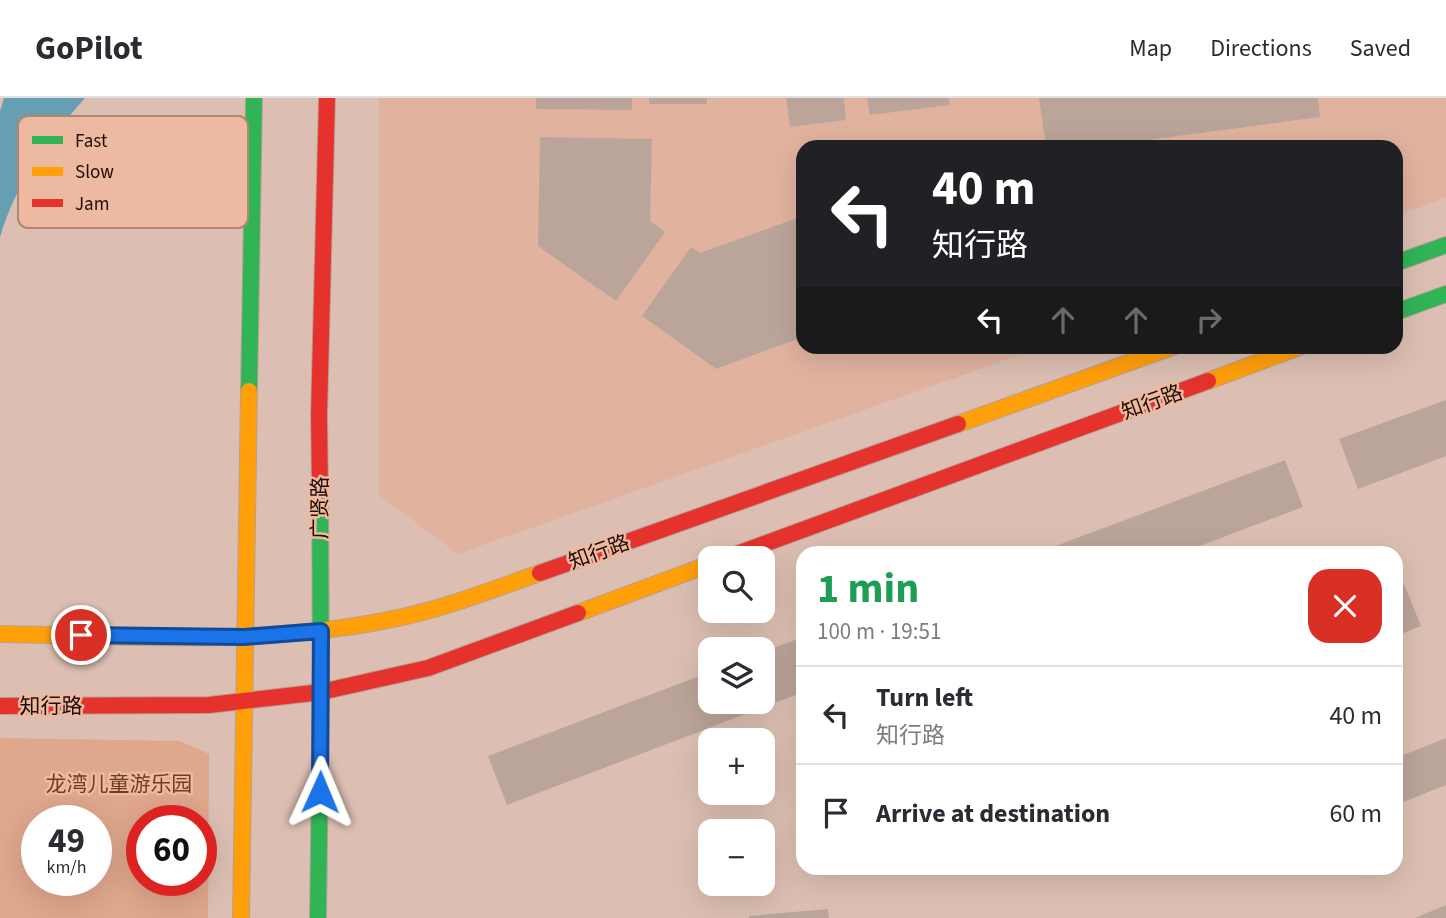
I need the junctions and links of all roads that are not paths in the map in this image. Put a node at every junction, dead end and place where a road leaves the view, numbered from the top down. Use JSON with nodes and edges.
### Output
{"nodes":[{"id":1,"x":254,"y":98,"type":"edge"},
{"id":2,"x":327,"y":98,"type":"edge"},
{"id":3,"x":1446,"y":244,"type":"edge"},
{"id":4,"x":1403,"y":260,"type":"edge"},
{"id":5,"x":1446,"y":294,"type":"edge"},
{"id":6,"x":1403,"y":309,"type":"edge"},
{"id":7,"x":1153,"y":354,"type":"edge"},
{"id":8,"x":1280,"y":354,"type":"edge"},
{"id":9,"x":759,"y":546,"type":"edge"},
{"id":10,"x":698,"y":568,"type":"edge"},
{"id":11,"x":321,"y":631,"type":"junction"},
{"id":12,"x":0,"y":634,"type":"edge"},
{"id":13,"x":244,"y":637,"type":"junction"},
{"id":14,"x":321,"y":692,"type":"junction"},
{"id":15,"x":244,"y":700,"type":"junction"},
{"id":16,"x":0,"y":706,"type":"edge"},
{"id":17,"x":241,"y":918,"type":"edge"},
{"id":18,"x":318,"y":918,"type":"edge"}],
"edges":[{"from":1,"to":13,"type":"main road"},
{"from":2,"to":11,"type":"main road","name":"广贤路"},
{"from":3,"to":4,"type":"main road"},
{"from":5,"to":6,"type":"main road"},
{"from":7,"to":11,"type":"main road","name":"知行路"},
{"from":8,"to":9,"type":"main road","name":"知行路"},
{"from":10,"to":14,"type":"main road","name":"知行路"},
{"from":11,"to":13,"type":"main road","name":"知行路"},
{"from":11,"to":14,"type":"main road","name":"广贤路"},
{"from":12,"to":13,"type":"main road","name":"知行路"},
{"from":13,"to":15,"type":"main road"},
{"from":14,"to":15,"type":"main road","name":"知行路"},
{"from":14,"to":18,"type":"main road","name":"广贤路"},
{"from":15,"to":16,"type":"main road","name":"知行路"},
{"from":15,"to":17,"type":"main road"}]}
